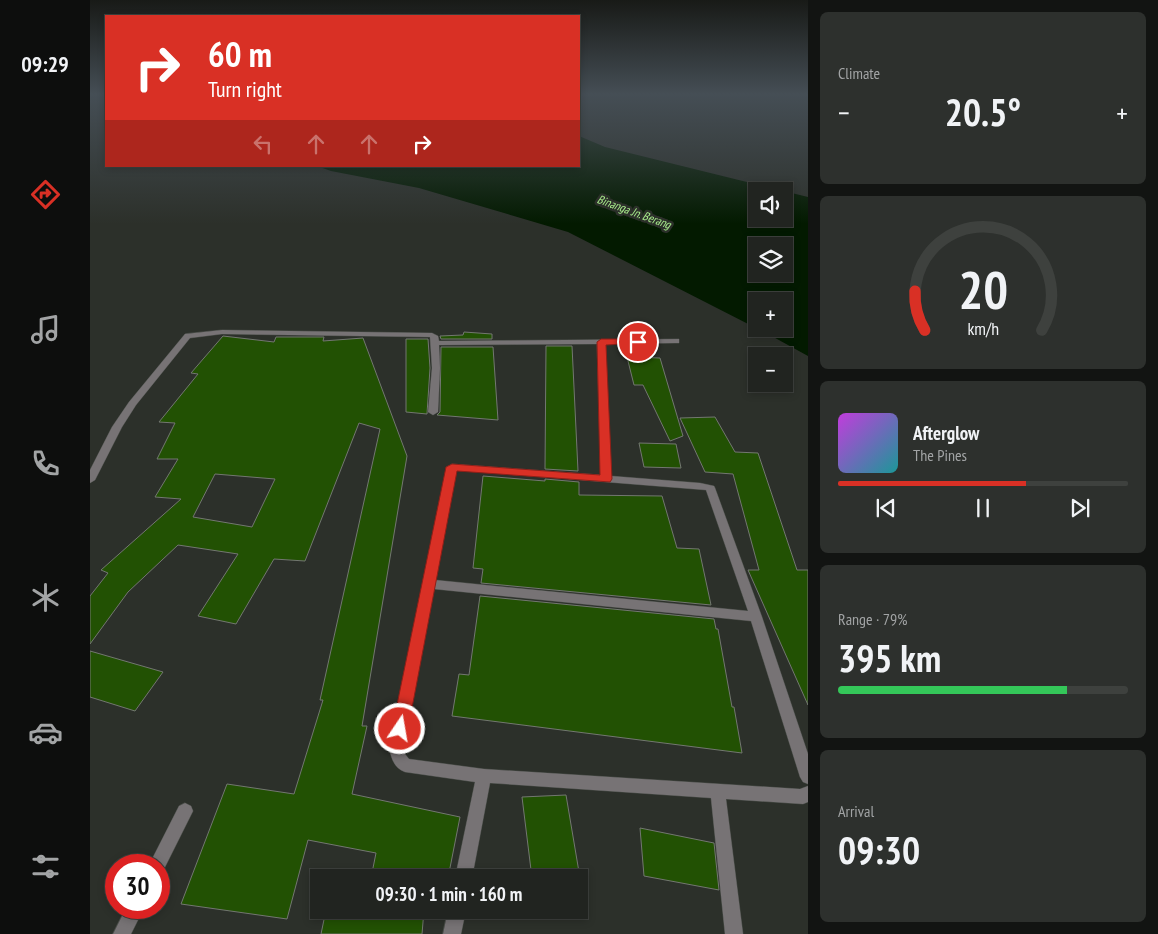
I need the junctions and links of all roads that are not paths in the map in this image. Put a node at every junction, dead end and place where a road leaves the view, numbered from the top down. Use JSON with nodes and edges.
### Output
{"nodes":[{"id":1,"x":676,"y":341,"type":"dead end"},
{"id":2,"x":601,"y":342,"type":"junction"},
{"id":3,"x":436,"y":343,"type":"junction"},
{"id":4,"x":432,"y":412,"type":"dead end"},
{"id":5,"x":606,"y":479,"type":"junction"},
{"id":6,"x":90,"y":480,"type":"edge"},
{"id":7,"x":430,"y":584,"type":"junction"},
{"id":8,"x":756,"y":616,"type":"junction"},
{"id":9,"x":484,"y":776,"type":"junction"},
{"id":10,"x":808,"y":777,"type":"edge"},
{"id":11,"x":718,"y":793,"type":"junction"},
{"id":12,"x":808,"y":793,"type":"edge"},
{"id":13,"x":185,"y":810,"type":"dead end"},
{"id":14,"x":163,"y":854,"type":"edge"},
{"id":15,"x":465,"y":869,"type":"edge"},
{"id":16,"x":130,"y":919,"type":"edge"},
{"id":17,"x":454,"y":919,"type":"edge"},
{"id":18,"x":122,"y":934,"type":"edge"},
{"id":19,"x":452,"y":934,"type":"edge"},
{"id":20,"x":734,"y":934,"type":"edge"}],
"edges":[{"from":1,"to":2,"type":"street"},
{"from":2,"to":3,"type":"street"},
{"from":2,"to":5,"type":"street"},
{"from":3,"to":4,"type":"street"},
{"from":3,"to":6,"type":"street"},
{"from":5,"to":7,"type":"street"},
{"from":5,"to":8,"type":"street"},
{"from":7,"to":8,"type":"street"},
{"from":7,"to":9,"type":"street"},
{"from":8,"to":10,"type":"street"},
{"from":9,"to":11,"type":"street"},
{"from":9,"to":15,"type":"street"},
{"from":11,"to":12,"type":"street"},
{"from":11,"to":20,"type":"street"},
{"from":13,"to":14,"type":"street"},
{"from":16,"to":18,"type":"street"},
{"from":17,"to":19,"type":"street"}]}
